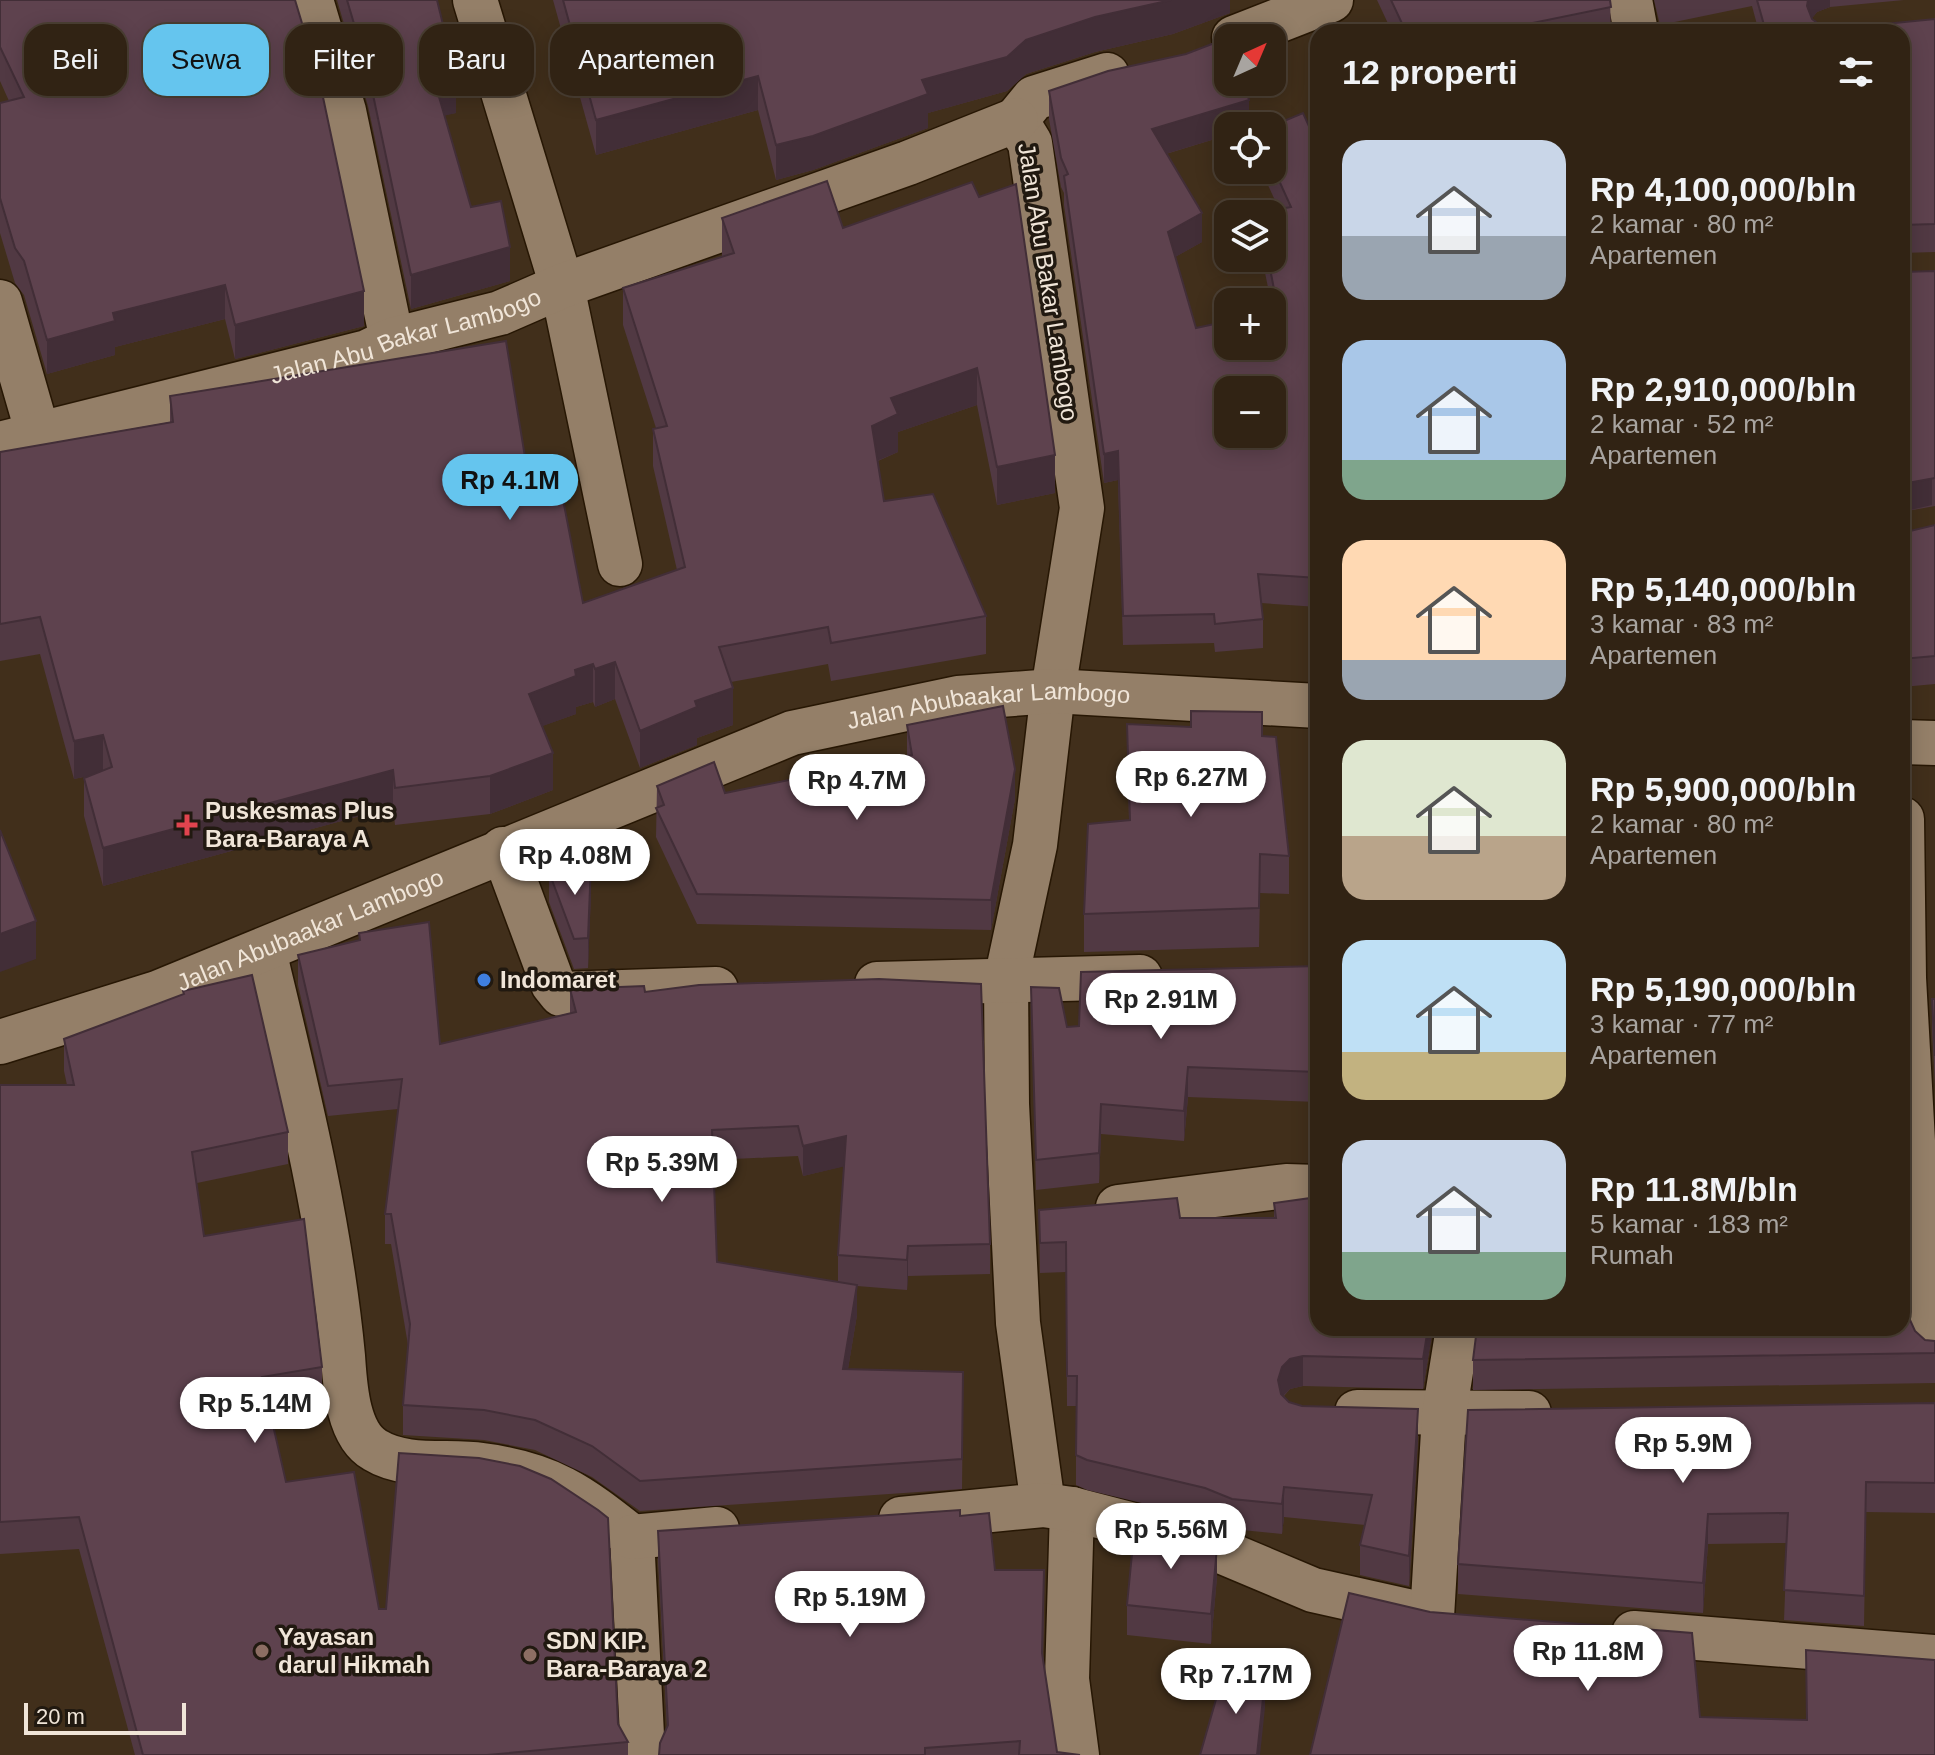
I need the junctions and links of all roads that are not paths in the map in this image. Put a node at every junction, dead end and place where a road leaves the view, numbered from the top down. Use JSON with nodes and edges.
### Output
{"nodes":[{"id":1,"x":311,"y":0,"type":"edge"},
{"id":2,"x":475,"y":0,"type":"edge"},
{"id":3,"x":1331,"y":0,"type":"edge"},
{"id":4,"x":1630,"y":0,"type":"edge"},
{"id":5,"x":1270,"y":24,"type":"edge"},
{"id":6,"x":1634,"y":24,"type":"edge"},
{"id":7,"x":1140,"y":67,"type":"edge"},
{"id":8,"x":1016,"y":120,"type":"junction"},
{"id":9,"x":562,"y":286,"type":"junction"},
{"id":10,"x":0,"y":302,"type":"edge"},
{"id":11,"x":392,"y":340,"type":"junction"},
{"id":12,"x":19,"y":439,"type":"edge"},
{"id":13,"x":620,"y":564,"type":"dead end"},
{"id":14,"x":1053,"y":691,"type":"junction"},
{"id":15,"x":1310,"y":706,"type":"edge"},
{"id":16,"x":1910,"y":742,"type":"edge"},
{"id":17,"x":1935,"y":743,"type":"edge"},
{"id":18,"x":503,"y":849,"type":"junction"},
{"id":19,"x":264,"y":951,"type":"junction"},
{"id":20,"x":1180,"y":975,"type":"edge"},
{"id":21,"x":1006,"y":980,"type":"junction"},
{"id":22,"x":831,"y":985,"type":"edge"},
{"id":23,"x":752,"y":988,"type":"edge"},
{"id":24,"x":0,"y":1042,"type":"edge"},
{"id":25,"x":1910,"y":1079,"type":"edge"},
{"id":26,"x":1310,"y":1187,"type":"edge"},
{"id":27,"x":1918,"y":1195,"type":"edge"},
{"id":28,"x":1014,"y":1218,"type":"junction"},
{"id":29,"x":1457,"y":1336,"type":"edge"},
{"id":30,"x":1935,"y":1347,"type":"edge"},
{"id":31,"x":1319,"y":1412,"type":"edge"},
{"id":32,"x":1570,"y":1413,"type":"edge"},
{"id":33,"x":1444,"y":1415,"type":"junction"},
{"id":34,"x":1057,"y":1507,"type":"junction"},
{"id":35,"x":855,"y":1521,"type":"edge"},
{"id":36,"x":751,"y":1526,"type":"edge"},
{"id":37,"x":632,"y":1537,"type":"junction"},
{"id":38,"x":1432,"y":1617,"type":"junction"},
{"id":39,"x":1479,"y":1620,"type":"edge"},
{"id":40,"x":1587,"y":1629,"type":"edge"},
{"id":41,"x":1935,"y":1657,"type":"edge"},
{"id":42,"x":643,"y":1755,"type":"edge"},
{"id":43,"x":1077,"y":1755,"type":"edge"}],
"edges":[{"from":1,"to":11,"type":"street"},
{"from":2,"to":9,"type":"street"},
{"from":3,"to":5,"type":"street"},
{"from":4,"to":6,"type":"street"},
{"from":7,"to":8,"type":"street"},
{"from":8,"to":9,"type":"street","name":"Jalan Abu Bakar Lambogo"},
{"from":8,"to":14,"type":"street","name":"Jalan Abu Bakar Lambogo"},
{"from":9,"to":11,"type":"street","name":"Jalan Abu Bakar Lambogo"},
{"from":9,"to":13,"type":"street"},
{"from":10,"to":12,"type":"street"},
{"from":11,"to":12,"type":"street","name":"Jalan Abu Bakar Lambogo"},
{"from":14,"to":15,"type":"street","name":"Jalan Abubaakar Lambogo"},
{"from":14,"to":18,"type":"street","name":"Jalan Abubaakar Lambogo"},
{"from":14,"to":21,"type":"street","name":"Jalan Abu Bakar Lambogo"},
{"from":16,"to":17,"type":"street"},
{"from":18,"to":19,"type":"street","name":"Jalan Abubaakar Lambogo"},
{"from":18,"to":23,"type":"street"},
{"from":19,"to":24,"type":"street","name":"Jalan Abubaakar Lambogo"},
{"from":19,"to":37,"type":"street"},
{"from":20,"to":21,"type":"street"},
{"from":21,"to":22,"type":"street"},
{"from":21,"to":28,"type":"street","name":"Jalan Abu Bakar Lambogo"},
{"from":25,"to":27,"type":"street"},
{"from":26,"to":28,"type":"street"},
{"from":27,"to":30,"type":"street"},
{"from":28,"to":34,"type":"street","name":"Jalan Abu Bakar Lambogo"},
{"from":29,"to":33,"type":"street"},
{"from":31,"to":33,"type":"street"},
{"from":32,"to":33,"type":"street"},
{"from":33,"to":38,"type":"street"},
{"from":34,"to":35,"type":"street"},
{"from":34,"to":38,"type":"street"},
{"from":34,"to":43,"type":"street","name":"Jalan Abu Bakar Lambogo"},
{"from":36,"to":37,"type":"street"},
{"from":37,"to":42,"type":"street"},
{"from":38,"to":39,"type":"street"},
{"from":40,"to":41,"type":"street"}]}
